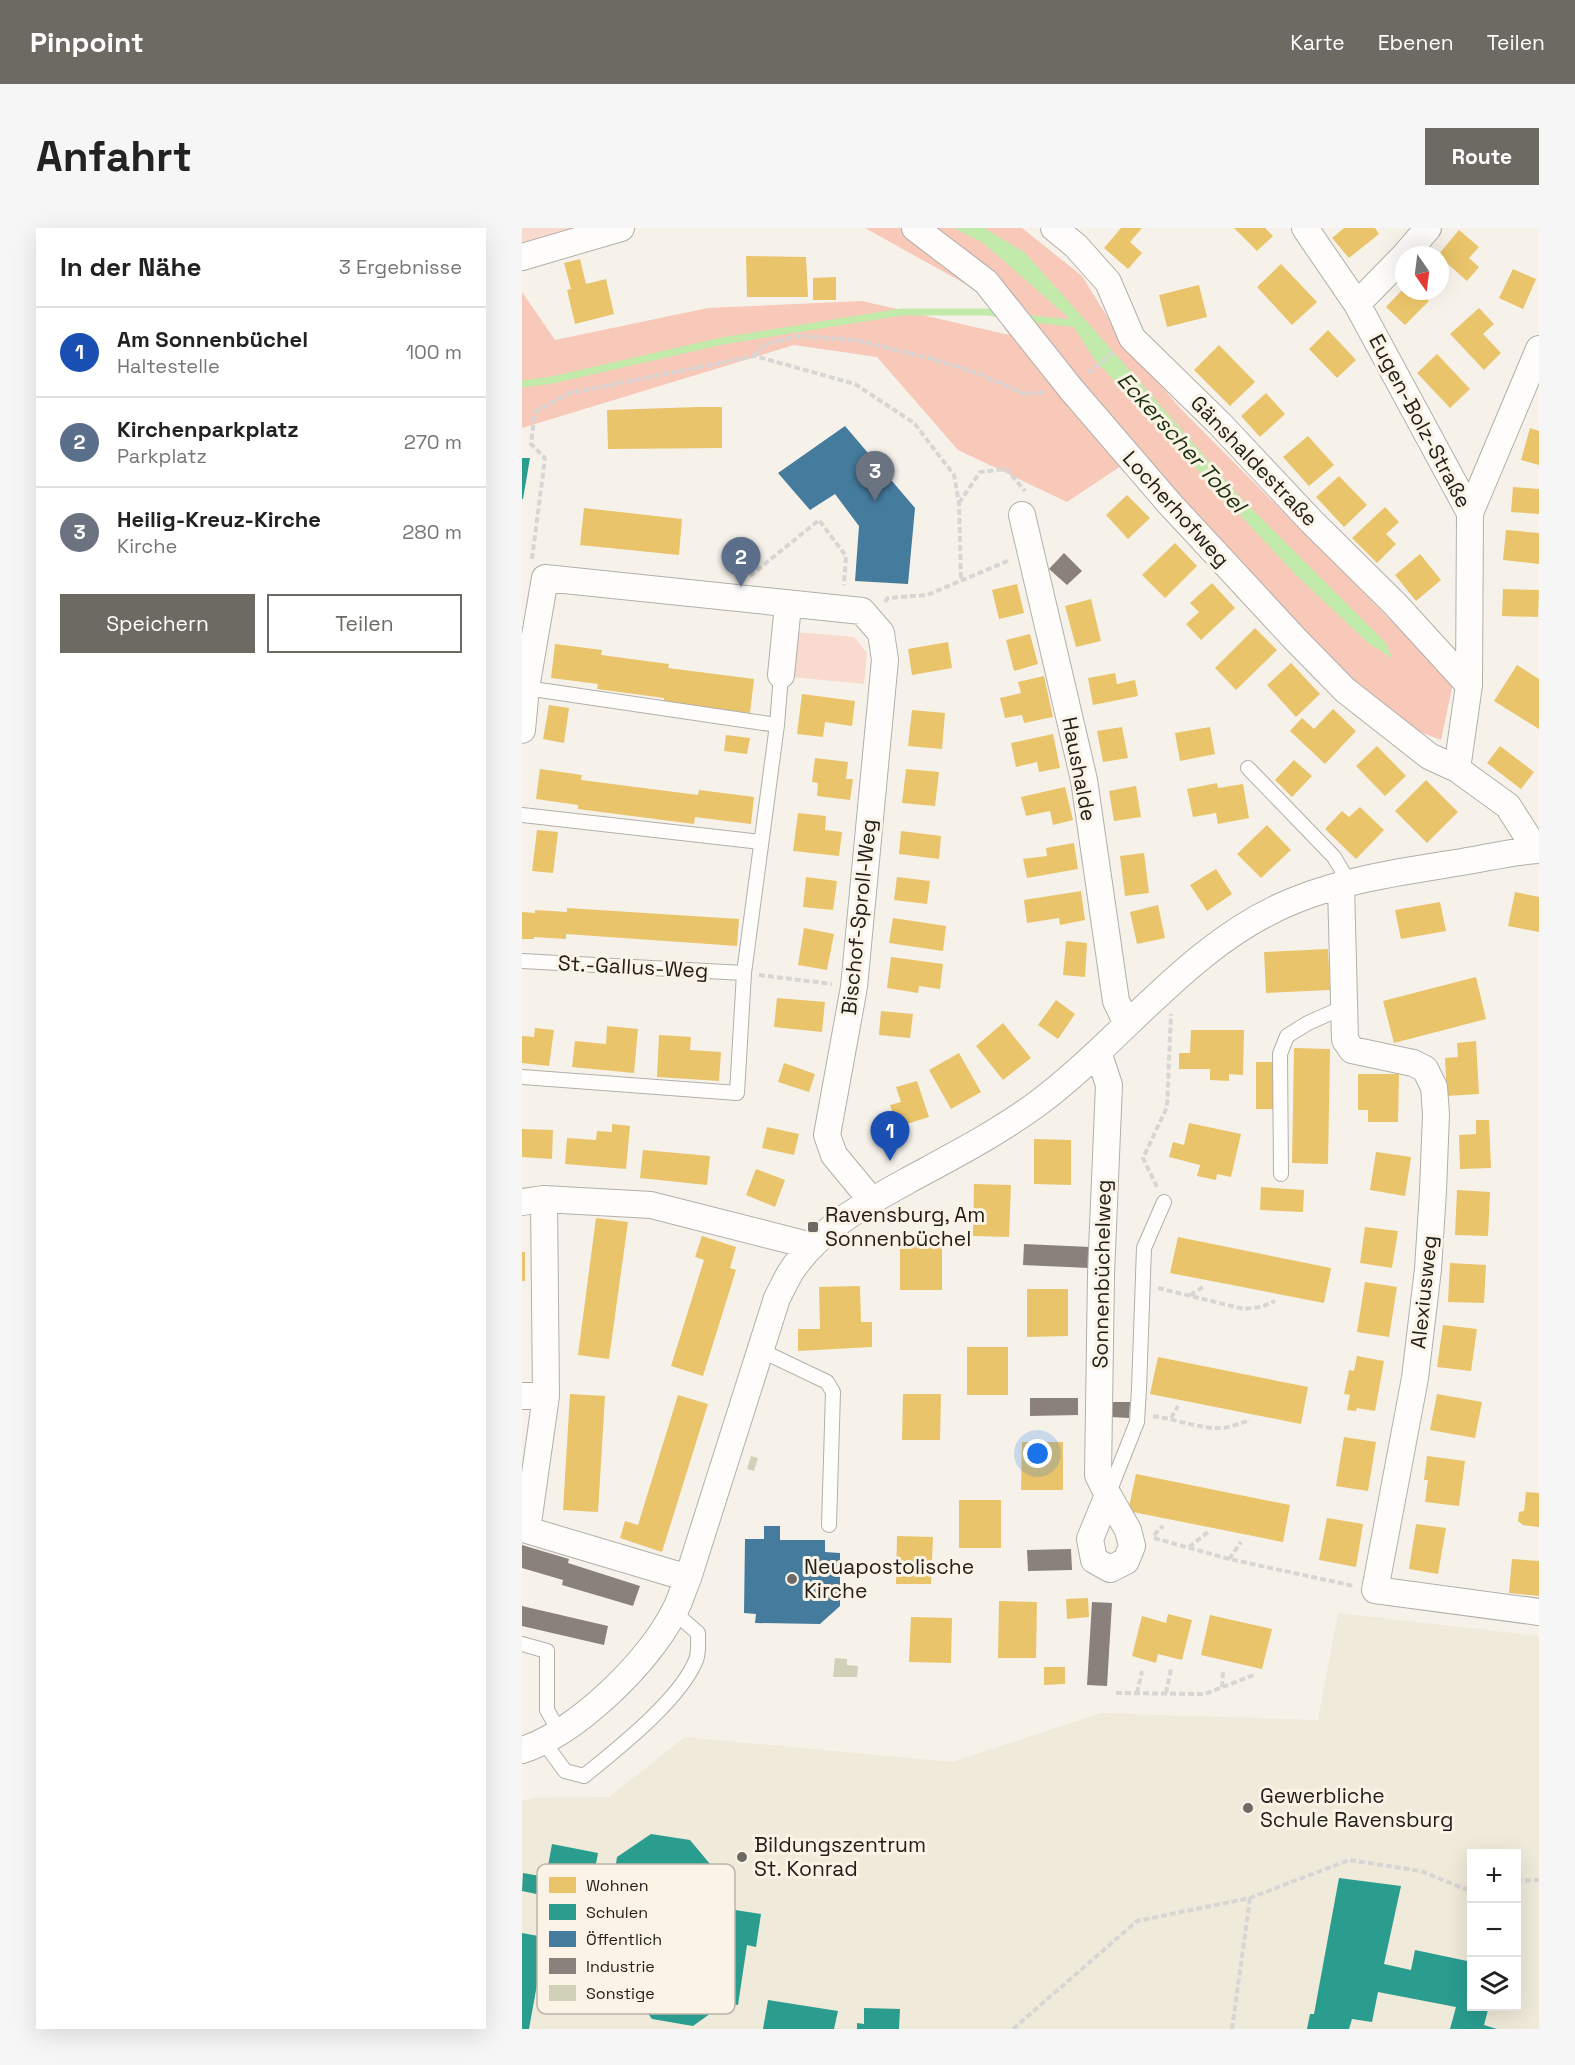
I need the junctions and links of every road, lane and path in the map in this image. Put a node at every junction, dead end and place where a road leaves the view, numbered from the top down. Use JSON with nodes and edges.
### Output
{"nodes":[{"id":1,"x":621,"y":228,"type":"edge"},
{"id":2,"x":915,"y":228,"type":"edge"},
{"id":3,"x":1054,"y":228,"type":"edge"},
{"id":4,"x":1305,"y":228,"type":"edge"},
{"id":5,"x":1428,"y":228,"type":"edge"},
{"id":6,"x":1413,"y":246,"type":"edge"},
{"id":7,"x":522,"y":256,"type":"edge"},
{"id":8,"x":1395,"y":266,"type":"edge"},
{"id":9,"x":1358,"y":304,"type":"junction"},
{"id":10,"x":1132,"y":338,"type":"junction"},
{"id":11,"x":1539,"y":349,"type":"edge"},
{"id":12,"x":754,"y":356,"type":"junction"},
{"id":13,"x":1071,"y":389,"type":"junction"},
{"id":14,"x":959,"y":503,"type":"junction"},
{"id":15,"x":1470,"y":513,"type":"junction"},
{"id":16,"x":1022,"y":515,"type":"joint"},
{"id":17,"x":1030,"y":551,"type":"junction"},
{"id":18,"x":531,"y":565,"type":"dead end"},
{"id":19,"x":749,"y":576,"type":"dead end"},
{"id":20,"x":961,"y":580,"type":"junction"},
{"id":21,"x":788,"y":605,"type":"junction"},
{"id":22,"x":843,"y":610,"type":"junction"},
{"id":23,"x":871,"y":621,"type":"junction"},
{"id":24,"x":781,"y":675,"type":"joint"},
{"id":25,"x":1469,"y":685,"type":"junction"},
{"id":26,"x":526,"y":688,"type":"junction"},
{"id":27,"x":777,"y":724,"type":"junction"},
{"id":28,"x":522,"y":730,"type":"edge"},
{"id":29,"x":1248,"y":768,"type":"dead end"},
{"id":30,"x":1457,"y":769,"type":"junction"},
{"id":31,"x":522,"y":815,"type":"edge"},
{"id":32,"x":761,"y":842,"type":"junction"},
{"id":33,"x":1538,"y":844,"type":"edge"},
{"id":34,"x":1346,"y":885,"type":"junction"},
{"id":35,"x":522,"y":961,"type":"edge"},
{"id":36,"x":744,"y":973,"type":"junction"},
{"id":37,"x":854,"y":987,"type":"junction"},
{"id":38,"x":1160,"y":994,"type":"junction"},
{"id":39,"x":1344,"y":1007,"type":"junction"},
{"id":40,"x":1127,"y":1024,"type":"junction"},
{"id":41,"x":1098,"y":1052,"type":"junction"},
{"id":42,"x":522,"y":1077,"type":"edge"},
{"id":43,"x":1281,"y":1174,"type":"dead end"},
{"id":44,"x":533,"y":1201,"type":"edge"},
{"id":45,"x":872,"y":1201,"type":"junction"},
{"id":46,"x":1164,"y":1202,"type":"joint"},
{"id":47,"x":812,"y":1246,"type":"junction"},
{"id":48,"x":1143,"y":1284,"type":"junction"},
{"id":49,"x":1205,"y":1286,"type":"dead end"},
{"id":50,"x":1189,"y":1295,"type":"junction"},
{"id":51,"x":1275,"y":1301,"type":"dead end"},
{"id":52,"x":760,"y":1350,"type":"junction"},
{"id":53,"x":534,"y":1396,"type":"edge"},
{"id":54,"x":1178,"y":1406,"type":"dead end"},
{"id":55,"x":1137,"y":1414,"type":"junction"},
{"id":56,"x":1171,"y":1418,"type":"junction"},
{"id":57,"x":1250,"y":1420,"type":"dead end"},
{"id":58,"x":1108,"y":1495,"type":"joint"},
{"id":59,"x":828,"y":1525,"type":"dead end"},
{"id":60,"x":1163,"y":1526,"type":"dead end"},
{"id":61,"x":1208,"y":1532,"type":"dead end"},
{"id":62,"x":1241,"y":1542,"type":"dead end"},
{"id":63,"x":1188,"y":1548,"type":"junction"},
{"id":64,"x":1229,"y":1559,"type":"junction"},
{"id":65,"x":688,"y":1578,"type":"junction"},
{"id":66,"x":1375,"y":1590,"type":"junction"},
{"id":67,"x":674,"y":1612,"type":"junction"},
{"id":68,"x":1539,"y":1612,"type":"edge"},
{"id":69,"x":522,"y":1644,"type":"edge"},
{"id":70,"x":1171,"y":1669,"type":"dead end"},
{"id":71,"x":1223,"y":1670,"type":"dead end"},
{"id":72,"x":1142,"y":1671,"type":"dead end"},
{"id":73,"x":1256,"y":1674,"type":"dead end"},
{"id":74,"x":1222,"y":1686,"type":"junction"},
{"id":75,"x":1116,"y":1693,"type":"dead end"},
{"id":76,"x":1137,"y":1693,"type":"junction"},
{"id":77,"x":1166,"y":1693,"type":"junction"},
{"id":78,"x":541,"y":1741,"type":"edge"},
{"id":79,"x":1539,"y":1880,"type":"edge"},
{"id":80,"x":1521,"y":1881,"type":"edge"},
{"id":81,"x":1467,"y":1889,"type":"edge"},
{"id":82,"x":1250,"y":1898,"type":"junction"},
{"id":83,"x":1013,"y":2029,"type":"edge"},
{"id":84,"x":1232,"y":2029,"type":"edge"}],
"edges":[{"from":1,"to":7,"type":"street"},
{"from":2,"to":13,"type":"street","name":"Locherhofweg"},
{"from":3,"to":10,"type":"street","name":"Gänshaldestraße"},
{"from":4,"to":9,"type":"street","name":"Eugen-Bolz-Straße"},
{"from":5,"to":6,"type":"street"},
{"from":8,"to":9,"type":"street"},
{"from":9,"to":15,"type":"street","name":"Eugen-Bolz-Straße"},
{"from":10,"to":13,"type":"path"},
{"from":10,"to":25,"type":"street","name":"Gänshaldestraße"},
{"from":11,"to":15,"type":"street"},
{"from":12,"to":13,"type":"path"},
{"from":12,"to":14,"type":"path"},
{"from":12,"to":18,"type":"path"},
{"from":13,"to":30,"type":"street","name":"Locherhofweg"},
{"from":14,"to":16,"type":"path"},
{"from":14,"to":20,"type":"path"},
{"from":15,"to":25,"type":"street","name":"Eugen-Bolz-Straße"},
{"from":16,"to":17,"type":"street","name":"Haushalde"},
{"from":17,"to":20,"type":"path"},
{"from":17,"to":40,"type":"street","name":"Haushalde"},
{"from":19,"to":22,"type":"path"},
{"from":20,"to":23,"type":"path"},
{"from":21,"to":22,"type":"street"},
{"from":21,"to":24,"type":"street"},
{"from":21,"to":26,"type":"street"},
{"from":22,"to":23,"type":"street"},
{"from":23,"to":37,"type":"street","name":"Bischof-Sproll-Weg"},
{"from":24,"to":27,"type":"lane"},
{"from":25,"to":30,"type":"street","name":"Eugen-Bolz-Straße"},
{"from":26,"to":27,"type":"lane"},
{"from":26,"to":28,"type":"street"},
{"from":27,"to":32,"type":"lane"},
{"from":29,"to":34,"type":"lane"},
{"from":30,"to":33,"type":"street"},
{"from":31,"to":32,"type":"lane"},
{"from":32,"to":36,"type":"lane"},
{"from":33,"to":34,"type":"street"},
{"from":34,"to":38,"type":"street"},
{"from":34,"to":39,"type":"street","name":"Alexiusweg"},
{"from":35,"to":36,"type":"lane","name":"St.-Gallus-Weg"},
{"from":36,"to":37,"type":"path"},
{"from":36,"to":42,"type":"lane"},
{"from":37,"to":45,"type":"street","name":"Bischof-Sproll-Weg"},
{"from":38,"to":40,"type":"street"},
{"from":38,"to":46,"type":"path"},
{"from":39,"to":43,"type":"lane"},
{"from":39,"to":66,"type":"street","name":"Alexiusweg"},
{"from":40,"to":41,"type":"street"},
{"from":41,"to":45,"type":"street"},
{"from":41,"to":58,"type":"street","name":"Sonnenbüchelweg"},
{"from":44,"to":47,"type":"street"},
{"from":44,"to":53,"type":"street"},
{"from":45,"to":47,"type":"street"},
{"from":46,"to":48,"type":"lane","name":"Sonnenbüchelweg"},
{"from":47,"to":52,"type":"street"},
{"from":48,"to":50,"type":"path"},
{"from":48,"to":55,"type":"lane","name":"Sonnenbüchelweg"},
{"from":49,"to":50,"type":"path"},
{"from":50,"to":51,"type":"path"},
{"from":52,"to":59,"type":"lane"},
{"from":52,"to":65,"type":"street"},
{"from":53,"to":65,"type":"street"},
{"from":54,"to":56,"type":"path"},
{"from":55,"to":56,"type":"path"},
{"from":55,"to":58,"type":"lane","name":"Sonnenbüchelweg"},
{"from":56,"to":57,"type":"path"},
{"from":60,"to":63,"type":"path"},
{"from":61,"to":63,"type":"path"},
{"from":62,"to":64,"type":"path"},
{"from":63,"to":64,"type":"path"},
{"from":64,"to":66,"type":"path"},
{"from":65,"to":67,"type":"street"},
{"from":66,"to":68,"type":"street"},
{"from":67,"to":78,"type":"street"},
{"from":67,"to":78,"type":"lane"},
{"from":69,"to":78,"type":"lane"},
{"from":70,"to":77,"type":"path"},
{"from":71,"to":74,"type":"path"},
{"from":72,"to":76,"type":"path"},
{"from":73,"to":74,"type":"path"},
{"from":74,"to":77,"type":"path"},
{"from":75,"to":76,"type":"path"},
{"from":76,"to":77,"type":"path"},
{"from":79,"to":80,"type":"path"},
{"from":81,"to":82,"type":"path"},
{"from":82,"to":83,"type":"path"},
{"from":82,"to":84,"type":"path"}]}
